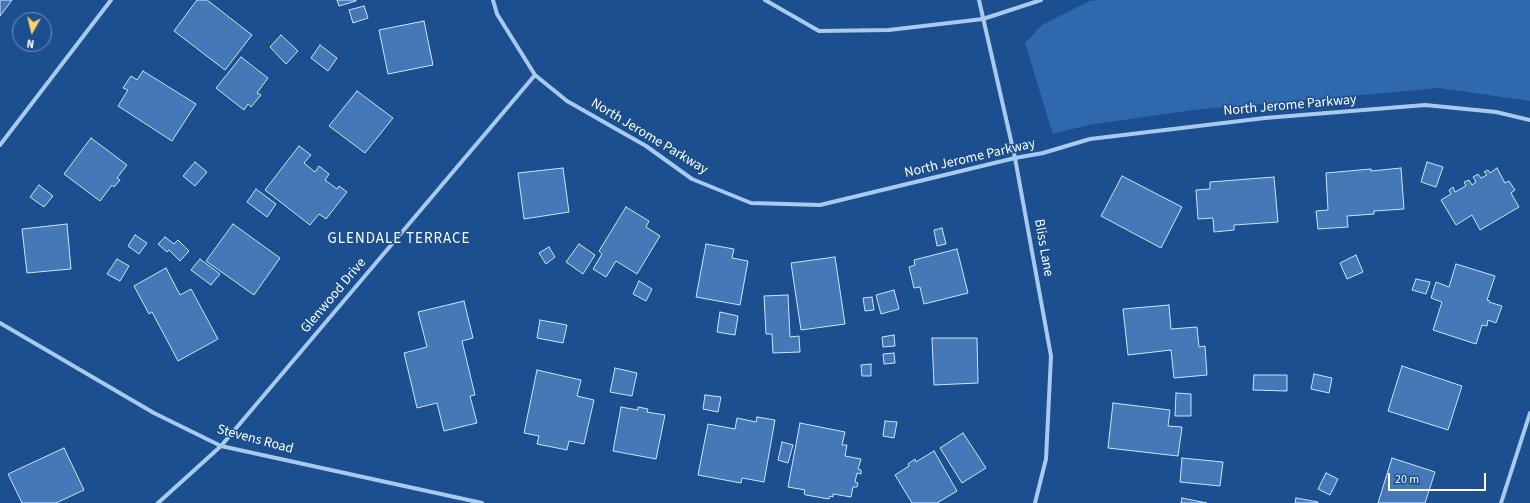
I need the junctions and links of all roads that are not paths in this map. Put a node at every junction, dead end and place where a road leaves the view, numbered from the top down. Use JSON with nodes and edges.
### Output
{"nodes":[{"id":1,"x":111,"y":0,"type":"edge"},
{"id":2,"x":493,"y":0,"type":"edge"},
{"id":3,"x":765,"y":0,"type":"edge"},
{"id":4,"x":979,"y":0,"type":"edge"},
{"id":5,"x":1041,"y":0,"type":"edge"},
{"id":6,"x":983,"y":19,"type":"junction"},
{"id":7,"x":534,"y":75,"type":"junction"},
{"id":8,"x":1530,"y":120,"type":"edge"},
{"id":9,"x":0,"y":145,"type":"edge"},
{"id":10,"x":1015,"y":158,"type":"junction"},
{"id":11,"x":0,"y":324,"type":"edge"},
{"id":12,"x":1530,"y":413,"type":"edge"},
{"id":13,"x":221,"y":446,"type":"junction"},
{"id":14,"x":158,"y":503,"type":"edge"},
{"id":15,"x":482,"y":503,"type":"edge"},
{"id":16,"x":1035,"y":503,"type":"edge"},
{"id":17,"x":1502,"y":503,"type":"edge"}],
"edges":[{"from":1,"to":9,"type":"street"},
{"from":2,"to":7,"type":"street","name":"North Jerome Parkway"},
{"from":3,"to":6,"type":"street"},
{"from":4,"to":6,"type":"street","name":"Bliss Lane"},
{"from":5,"to":6,"type":"street"},
{"from":6,"to":10,"type":"street","name":"Bliss Lane"},
{"from":7,"to":10,"type":"street","name":"North Jerome Parkway"},
{"from":7,"to":13,"type":"street","name":"Glenwood Drive"},
{"from":8,"to":10,"type":"street","name":"North Jerome Parkway"},
{"from":10,"to":16,"type":"street","name":"Bliss Lane"},
{"from":11,"to":13,"type":"street","name":"Stevens Road"},
{"from":12,"to":17,"type":"street"},
{"from":13,"to":14,"type":"street","name":"Glenwood Drive"},
{"from":13,"to":15,"type":"street","name":"Stevens Road"}]}
